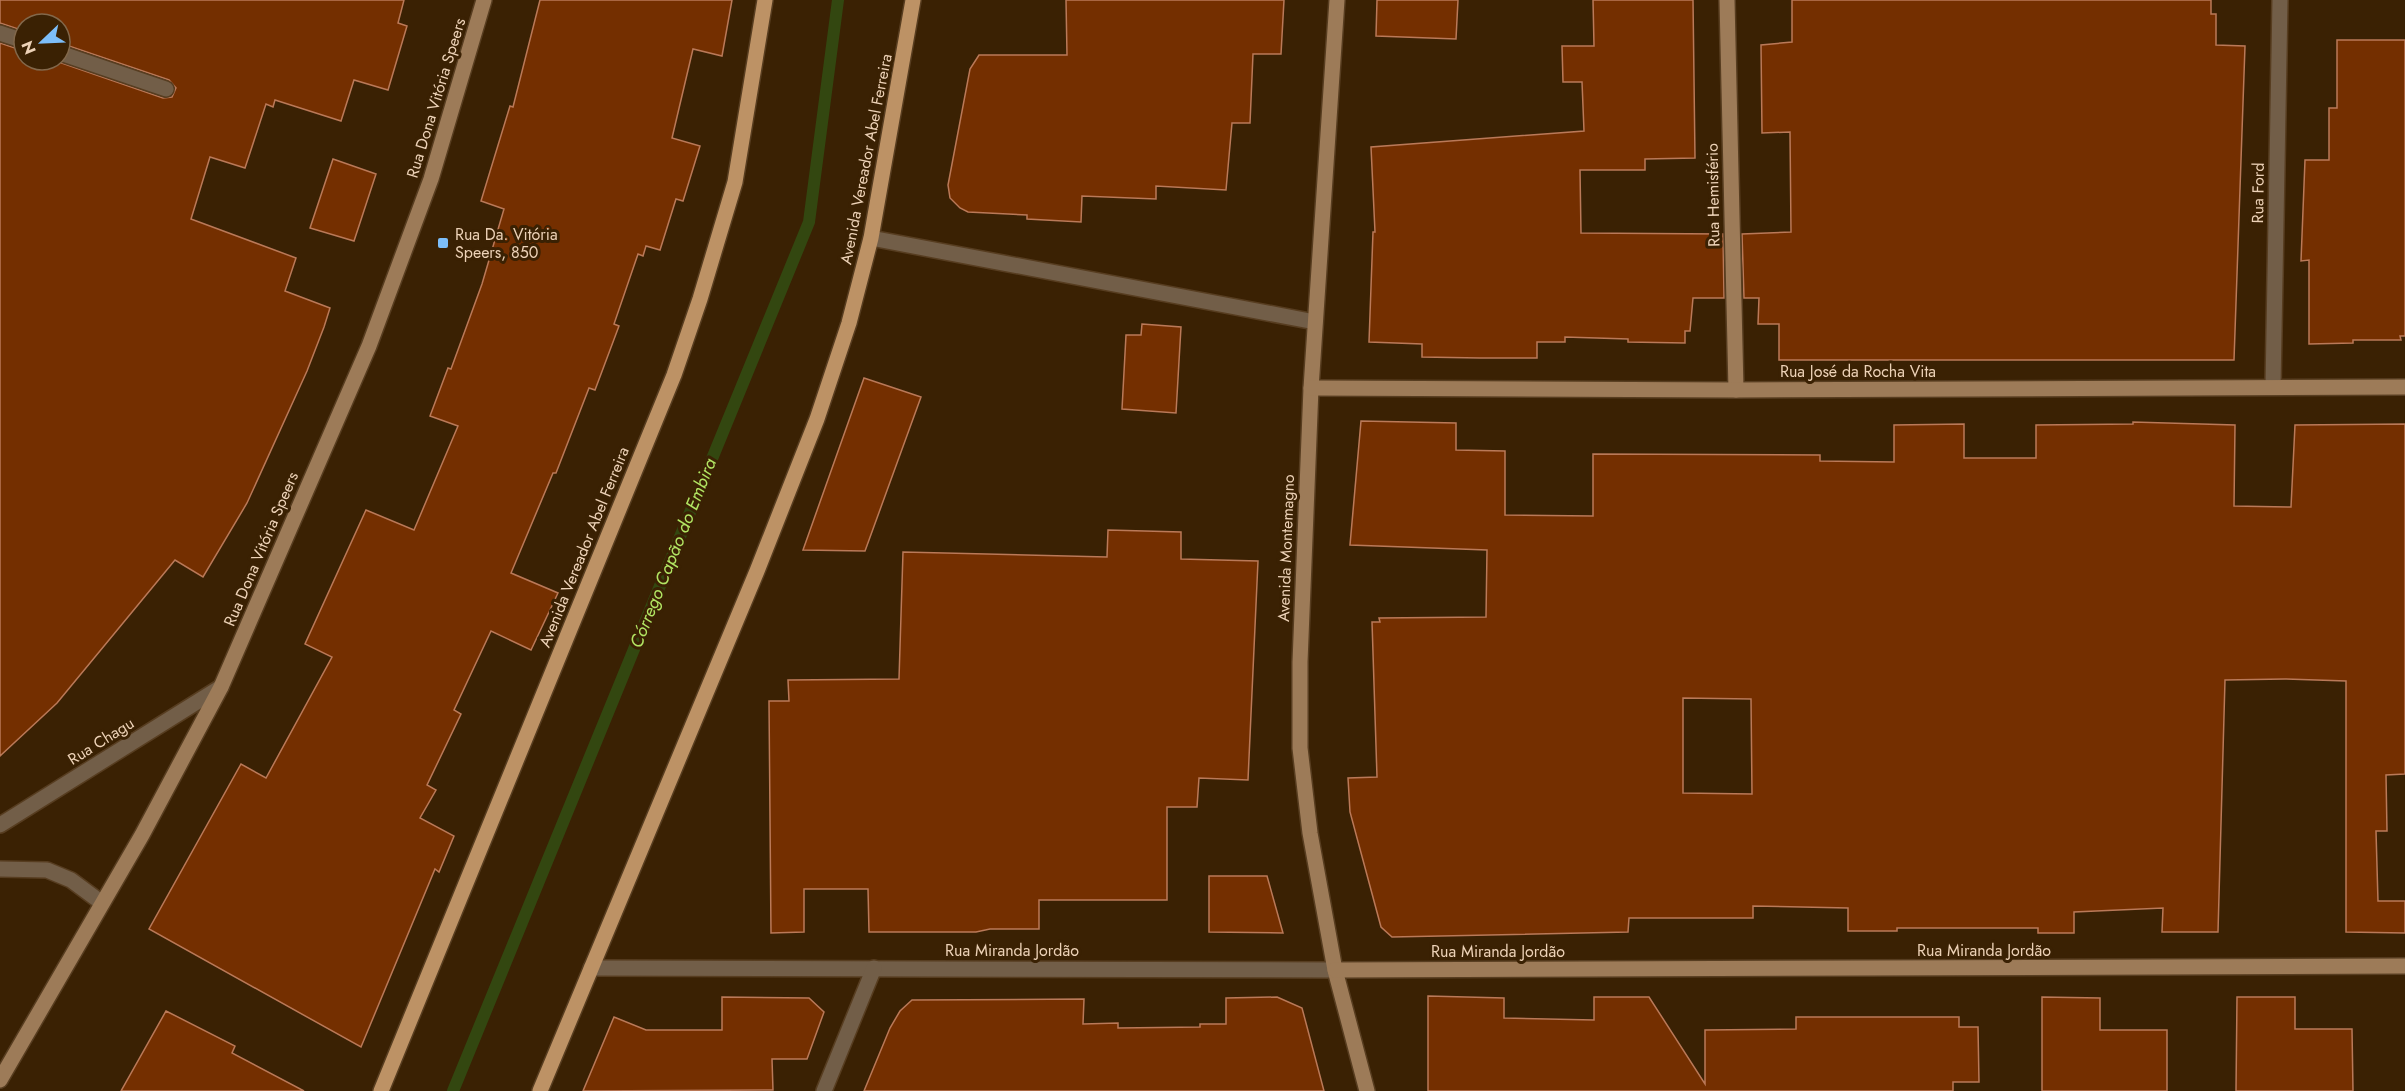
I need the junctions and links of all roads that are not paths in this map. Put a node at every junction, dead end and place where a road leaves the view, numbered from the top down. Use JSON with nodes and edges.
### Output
{"nodes":[{"id":1,"x":484,"y":0,"type":"edge"},
{"id":2,"x":765,"y":0,"type":"edge"},
{"id":3,"x":913,"y":0,"type":"edge"},
{"id":4,"x":1337,"y":0,"type":"edge"},
{"id":5,"x":1727,"y":0,"type":"edge"},
{"id":6,"x":2280,"y":0,"type":"edge"},
{"id":7,"x":72,"y":57,"type":"edge"},
{"id":8,"x":166,"y":89,"type":"dead end"},
{"id":9,"x":871,"y":238,"type":"junction"},
{"id":10,"x":1316,"y":322,"type":"junction"},
{"id":11,"x":2273,"y":387,"type":"junction"},
{"id":12,"x":2405,"y":387,"type":"edge"},
{"id":13,"x":1311,"y":388,"type":"junction"},
{"id":14,"x":1736,"y":390,"type":"junction"},
{"id":15,"x":220,"y":687,"type":"junction"},
{"id":16,"x":0,"y":825,"type":"edge"},
{"id":17,"x":0,"y":869,"type":"edge"},
{"id":18,"x":102,"y":903,"type":"junction"},
{"id":19,"x":2405,"y":966,"type":"edge"},
{"id":20,"x":591,"y":968,"type":"junction"},
{"id":21,"x":874,"y":968,"type":"junction"},
{"id":22,"x":1335,"y":970,"type":"junction"},
{"id":23,"x":0,"y":1080,"type":"edge"},
{"id":24,"x":381,"y":1091,"type":"edge"},
{"id":25,"x":540,"y":1091,"type":"edge"},
{"id":26,"x":824,"y":1091,"type":"edge"},
{"id":27,"x":1366,"y":1091,"type":"edge"}],
"edges":[{"from":1,"to":15,"type":"street","name":"Rua Dona Vitória Speers"},
{"from":2,"to":24,"type":"main road","name":"Avenida Vereador Abel Ferreira"},
{"from":3,"to":9,"type":"main road","name":"Avenida Vereador Abel Ferreira"},
{"from":4,"to":10,"type":"street","name":"Avenida Montemagno"},
{"from":5,"to":14,"type":"street","name":"Rua Hemisfério"},
{"from":6,"to":11,"type":"street","name":"Rua Ford"},
{"from":7,"to":8,"type":"street"},
{"from":9,"to":10,"type":"street"},
{"from":9,"to":20,"type":"main road","name":"Avenida Vereador Abel Ferreira"},
{"from":10,"to":13,"type":"street","name":"Avenida Montemagno"},
{"from":11,"to":12,"type":"street","name":"Rua José da Rocha Vita"},
{"from":11,"to":14,"type":"street","name":"Rua José da Rocha Vita"},
{"from":13,"to":14,"type":"street","name":"Rua José da Rocha Vita"},
{"from":13,"to":22,"type":"street","name":"Avenida Montemagno"},
{"from":15,"to":16,"type":"street","name":"Rua Chagu"},
{"from":15,"to":18,"type":"street","name":"Rua Dona Vitória Speers"},
{"from":17,"to":18,"type":"street"},
{"from":18,"to":23,"type":"street","name":"Rua Dona Vitória Speers"},
{"from":19,"to":22,"type":"street","name":"Rua Miranda Jordão"},
{"from":20,"to":21,"type":"street","name":"Rua Miranda Jordão"},
{"from":20,"to":25,"type":"main road","name":"Avenida Vereador Abel Ferreira"},
{"from":21,"to":22,"type":"street","name":"Rua Miranda Jordão"},
{"from":21,"to":26,"type":"street"},
{"from":22,"to":27,"type":"street","name":"Avenida Montemagno"}]}
